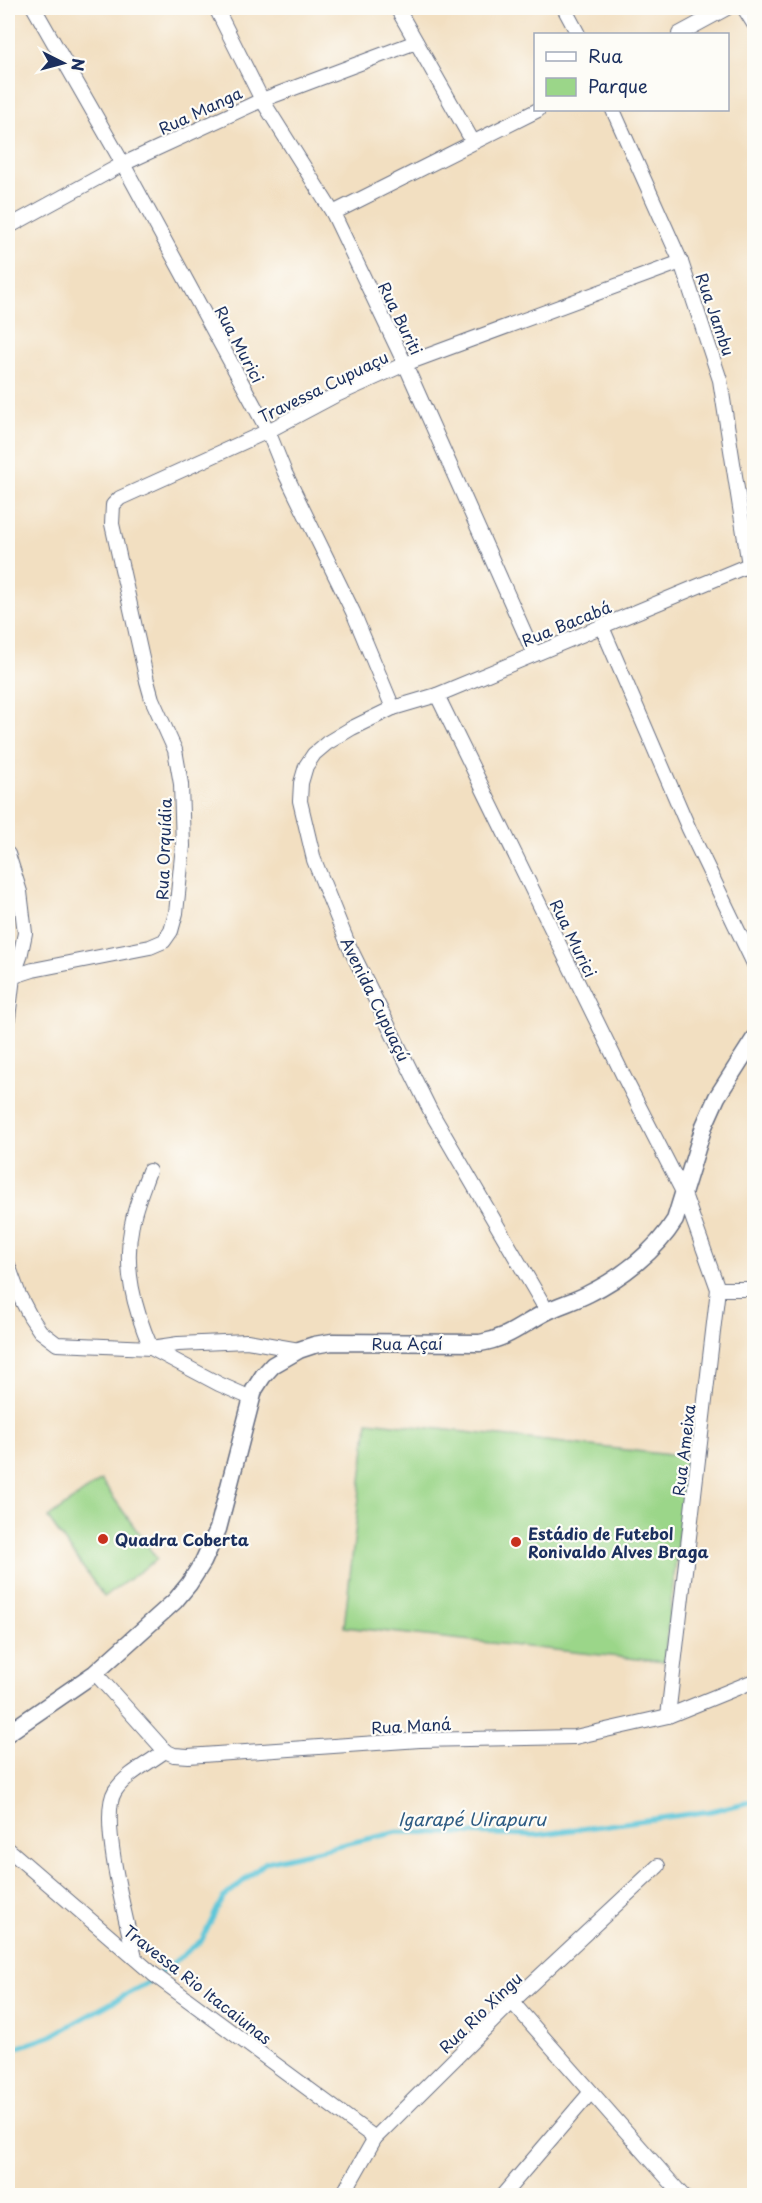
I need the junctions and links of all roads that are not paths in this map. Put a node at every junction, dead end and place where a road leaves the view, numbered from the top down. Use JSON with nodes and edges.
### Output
{"nodes":[{"id":1,"x":34,"y":8,"type":"edge"},
{"id":2,"x":216,"y":8,"type":"edge"},
{"id":3,"x":397,"y":8,"type":"edge"},
{"id":4,"x":564,"y":8,"type":"edge"},
{"id":5,"x":727,"y":8,"type":"edge"},
{"id":6,"x":744,"y":8,"type":"edge"},
{"id":7,"x":754,"y":24,"type":"edge"},
{"id":8,"x":577,"y":33,"type":"edge"},
{"id":9,"x":681,"y":33,"type":"edge"},
{"id":10,"x":416,"y":42,"type":"junction"},
{"id":11,"x":262,"y":100,"type":"junction"},
{"id":12,"x":536,"y":111,"type":"edge"},
{"id":13,"x":613,"y":111,"type":"edge"},
{"id":14,"x":472,"y":142,"type":"junction"},
{"id":15,"x":123,"y":164,"type":"junction"},
{"id":16,"x":333,"y":213,"type":"junction"},
{"id":17,"x":8,"y":227,"type":"edge"},
{"id":18,"x":681,"y":262,"type":"junction"},
{"id":19,"x":405,"y":364,"type":"junction"},
{"id":20,"x":268,"y":431,"type":"junction"},
{"id":21,"x":120,"y":498,"type":"joint"},
{"id":22,"x":752,"y":571,"type":"edge"},
{"id":23,"x":602,"y":627,"type":"junction"},
{"id":24,"x":534,"y":654,"type":"junction"},
{"id":25,"x":437,"y":695,"type":"junction"},
{"id":26,"x":393,"y":708,"type":"junction"},
{"id":27,"x":8,"y":854,"type":"edge"},
{"id":28,"x":754,"y":964,"type":"edge"},
{"id":29,"x":10,"y":978,"type":"edge"},
{"id":30,"x":8,"y":1018,"type":"edge"},
{"id":31,"x":754,"y":1039,"type":"edge"},
{"id":32,"x":150,"y":1171,"type":"dead end"},
{"id":33,"x":684,"y":1194,"type":"junction"},
{"id":34,"x":8,"y":1265,"type":"edge"},
{"id":35,"x":718,"y":1289,"type":"junction"},
{"id":36,"x":754,"y":1289,"type":"edge"},
{"id":37,"x":547,"y":1311,"type":"junction"},
{"id":38,"x":151,"y":1348,"type":"junction"},
{"id":39,"x":299,"y":1350,"type":"junction"},
{"id":40,"x":251,"y":1398,"type":"junction"},
{"id":41,"x":95,"y":1674,"type":"junction"},
{"id":42,"x":754,"y":1681,"type":"edge"},
{"id":43,"x":669,"y":1716,"type":"junction"},
{"id":44,"x":8,"y":1733,"type":"edge"},
{"id":45,"x":165,"y":1751,"type":"junction"},
{"id":46,"x":8,"y":1849,"type":"edge"},
{"id":47,"x":658,"y":1866,"type":"dead end"},
{"id":48,"x":135,"y":1958,"type":"junction"},
{"id":49,"x":512,"y":2002,"type":"junction"},
{"id":50,"x":591,"y":2092,"type":"junction"},
{"id":51,"x":375,"y":2138,"type":"junction"},
{"id":52,"x":342,"y":2196,"type":"edge"},
{"id":53,"x":502,"y":2196,"type":"edge"},
{"id":54,"x":683,"y":2196,"type":"edge"}],
"edges":[{"from":1,"to":15,"type":"street","name":"Rua Murici"},
{"from":2,"to":11,"type":"street","name":"Rua Buriti"},
{"from":3,"to":10,"type":"street"},
{"from":4,"to":8,"type":"street"},
{"from":5,"to":9,"type":"street"},
{"from":6,"to":7,"type":"street"},
{"from":10,"to":11,"type":"street","name":"Rua Manga"},
{"from":10,"to":14,"type":"street"},
{"from":11,"to":15,"type":"street","name":"Rua Manga"},
{"from":11,"to":16,"type":"street","name":"Rua Buriti"},
{"from":12,"to":14,"type":"street"},
{"from":13,"to":18,"type":"street","name":"Rua Jambu"},
{"from":14,"to":16,"type":"street"},
{"from":15,"to":17,"type":"street","name":"Rua Manga"},
{"from":15,"to":20,"type":"street","name":"Rua Murici"},
{"from":16,"to":19,"type":"street","name":"Rua Buriti"},
{"from":18,"to":19,"type":"street","name":"Travessa Cupuaçu"},
{"from":18,"to":22,"type":"street","name":"Rua Jambu"},
{"from":19,"to":20,"type":"street","name":"Travessa Cupuaçu"},
{"from":19,"to":24,"type":"street","name":"Rua Buriti"},
{"from":20,"to":21,"type":"street","name":"Travessa Cupuaçu"},
{"from":20,"to":26,"type":"street","name":"Rua Murici"},
{"from":21,"to":29,"type":"street","name":"Rua Orquídia"},
{"from":22,"to":23,"type":"street","name":"Rua Bacabá"},
{"from":23,"to":24,"type":"street","name":"Rua Bacabá"},
{"from":23,"to":28,"type":"street"},
{"from":24,"to":25,"type":"street","name":"Rua Bacabá"},
{"from":25,"to":26,"type":"street","name":"Rua Bacabá"},
{"from":25,"to":33,"type":"street","name":"Rua Murici"},
{"from":26,"to":37,"type":"street","name":"Avenida Cupuaçú"},
{"from":27,"to":29,"type":"street"},
{"from":29,"to":30,"type":"street"},
{"from":31,"to":33,"type":"street","name":"Rua Açaí"},
{"from":32,"to":38,"type":"street"},
{"from":33,"to":35,"type":"street","name":"Rua Ameixa"},
{"from":33,"to":37,"type":"street","name":"Rua Açaí"},
{"from":34,"to":38,"type":"street"},
{"from":35,"to":36,"type":"street"},
{"from":35,"to":43,"type":"street","name":"Rua Ameixa"},
{"from":37,"to":39,"type":"street","name":"Rua Açaí"},
{"from":38,"to":39,"type":"street"},
{"from":38,"to":40,"type":"street"},
{"from":39,"to":40,"type":"street","name":"Rua Açaí"},
{"from":40,"to":41,"type":"street","name":"Rua Açaí"},
{"from":41,"to":44,"type":"street"},
{"from":41,"to":45,"type":"street"},
{"from":42,"to":43,"type":"street","name":"Rua Maná"},
{"from":43,"to":45,"type":"street","name":"Rua Maná"},
{"from":45,"to":48,"type":"street"},
{"from":46,"to":48,"type":"street","name":"Travessa Rio Itacaiunas"},
{"from":47,"to":49,"type":"street","name":"Rua Rio Xingu"},
{"from":48,"to":51,"type":"street","name":"Travessa Rio Itacaiunas"},
{"from":49,"to":50,"type":"street"},
{"from":49,"to":51,"type":"street","name":"Rua Rio Xingu"},
{"from":50,"to":53,"type":"street"},
{"from":50,"to":54,"type":"street"},
{"from":51,"to":52,"type":"street","name":"Rua Rio Xingu"}]}
